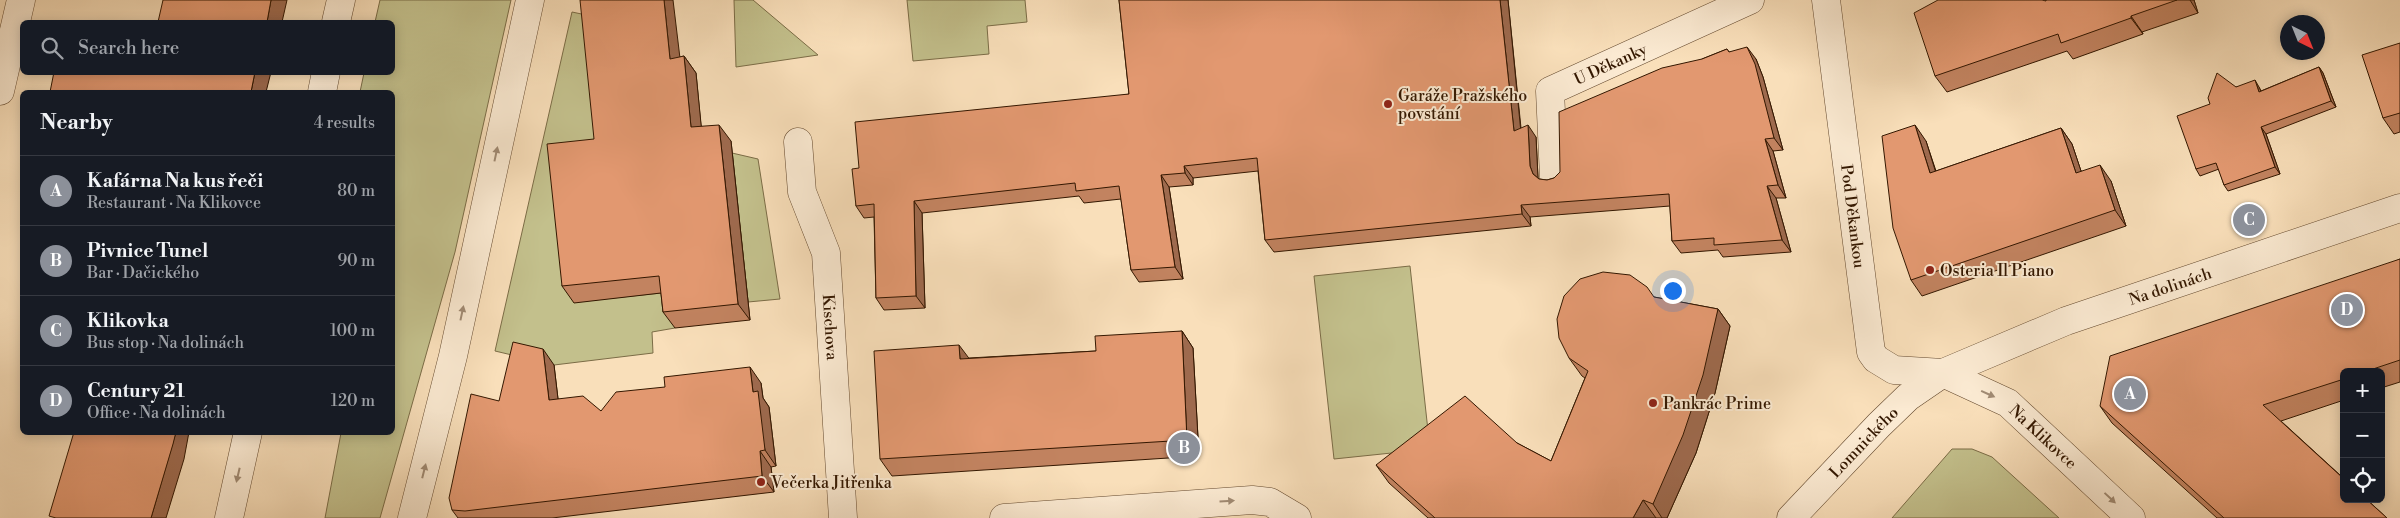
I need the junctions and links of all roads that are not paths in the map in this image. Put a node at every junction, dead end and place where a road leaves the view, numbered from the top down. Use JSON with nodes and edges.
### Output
{"nodes":[{"id":1,"x":21,"y":0,"type":"edge"},
{"id":2,"x":341,"y":0,"type":"edge"},
{"id":3,"x":530,"y":0,"type":"edge"},
{"id":4,"x":1750,"y":0,"type":"edge"},
{"id":5,"x":1826,"y":0,"type":"edge"},
{"id":6,"x":336,"y":20,"type":"edge"},
{"id":7,"x":325,"y":75,"type":"edge"},
{"id":8,"x":322,"y":90,"type":"edge"},
{"id":9,"x":0,"y":91,"type":"edge"},
{"id":10,"x":798,"y":142,"type":"dead end"},
{"id":11,"x":1554,"y":177,"type":"edge"},
{"id":12,"x":2400,"y":208,"type":"edge"},
{"id":13,"x":1943,"y":373,"type":"junction"},
{"id":14,"x":247,"y":435,"type":"edge"},
{"id":15,"x":229,"y":518,"type":"edge"},
{"id":16,"x":412,"y":518,"type":"edge"},
{"id":17,"x":843,"y":518,"type":"edge"},
{"id":18,"x":1004,"y":518,"type":"edge"},
{"id":19,"x":1297,"y":518,"type":"edge"},
{"id":20,"x":1791,"y":518,"type":"edge"},
{"id":21,"x":2132,"y":518,"type":"edge"}],
"edges":[{"from":1,"to":9,"type":"street"},
{"from":2,"to":6,"type":"street"},
{"from":16,"to":3,"type":"street","one_way":true},
{"from":4,"to":11,"type":"street","name":"U Děkanky"},
{"from":5,"to":13,"type":"street","name":"Pod Děkankou"},
{"from":7,"to":8,"type":"street"},
{"from":10,"to":17,"type":"street","name":"Kischova"},
{"from":12,"to":13,"type":"street","name":"Na dolinách"},
{"from":13,"to":20,"type":"street","name":"Lomnického"},
{"from":13,"to":21,"type":"street","name":"Na Klikovce","one_way":true},
{"from":14,"to":15,"type":"street","one_way":true},
{"from":18,"to":19,"type":"street","one_way":true}]}
